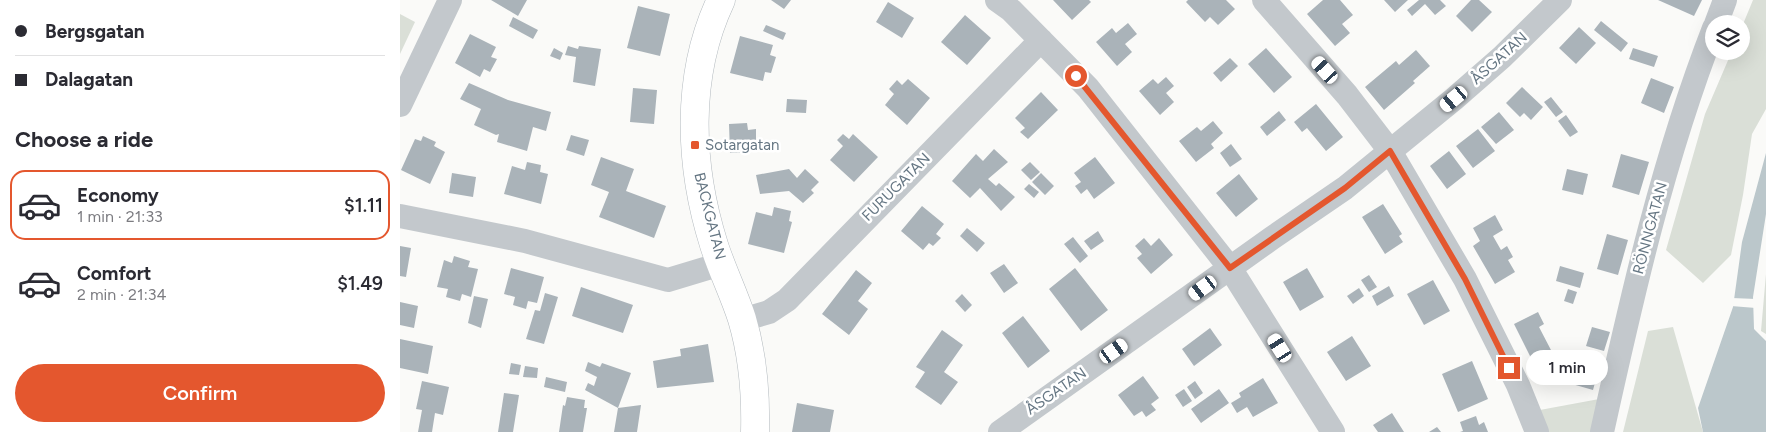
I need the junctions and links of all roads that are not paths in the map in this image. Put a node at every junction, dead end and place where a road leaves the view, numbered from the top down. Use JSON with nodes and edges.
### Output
{"nodes":[{"id":1,"x":450,"y":0,"type":"edge"},
{"id":2,"x":722,"y":0,"type":"edge"},
{"id":3,"x":997,"y":0,"type":"edge"},
{"id":4,"x":1264,"y":0,"type":"edge"},
{"id":5,"x":1560,"y":0,"type":"edge"},
{"id":6,"x":1725,"y":0,"type":"edge"},
{"id":7,"x":1719,"y":15,"type":"edge"},
{"id":8,"x":1041,"y":40,"type":"junction"},
{"id":9,"x":1705,"y":54,"type":"edge"},
{"id":10,"x":400,"y":104,"type":"edge"},
{"id":11,"x":1390,"y":151,"type":"junction"},
{"id":12,"x":400,"y":216,"type":"edge"},
{"id":13,"x":721,"y":264,"type":"junction"},
{"id":14,"x":1230,"y":268,"type":"junction"},
{"id":15,"x":742,"y":320,"type":"junction"},
{"id":16,"x":756,"y":432,"type":"edge"},
{"id":17,"x":1000,"y":432,"type":"edge"},
{"id":18,"x":1333,"y":432,"type":"edge"},
{"id":19,"x":1537,"y":432,"type":"edge"},
{"id":20,"x":1602,"y":432,"type":"edge"}],
"edges":[{"from":1,"to":10,"type":"street"},
{"from":2,"to":13,"type":"street","name":"BACKGATAN"},
{"from":3,"to":8,"type":"street"},
{"from":4,"to":11,"type":"street"},
{"from":5,"to":11,"type":"street","name":"ÅSGATAN"},
{"from":6,"to":7,"type":"street"},
{"from":8,"to":14,"type":"street"},
{"from":8,"to":15,"type":"street","name":"FURUGATAN"},
{"from":9,"to":20,"type":"street","name":"RÖNNGATAN"},
{"from":11,"to":14,"type":"street","name":"ÅSGATAN"},
{"from":11,"to":19,"type":"street"},
{"from":12,"to":13,"type":"street"},
{"from":13,"to":15,"type":"street","name":"BACKGATAN"},
{"from":14,"to":17,"type":"street","name":"ÅSGATAN"},
{"from":14,"to":18,"type":"street"},
{"from":15,"to":16,"type":"street","name":"BACKGATAN"}]}
